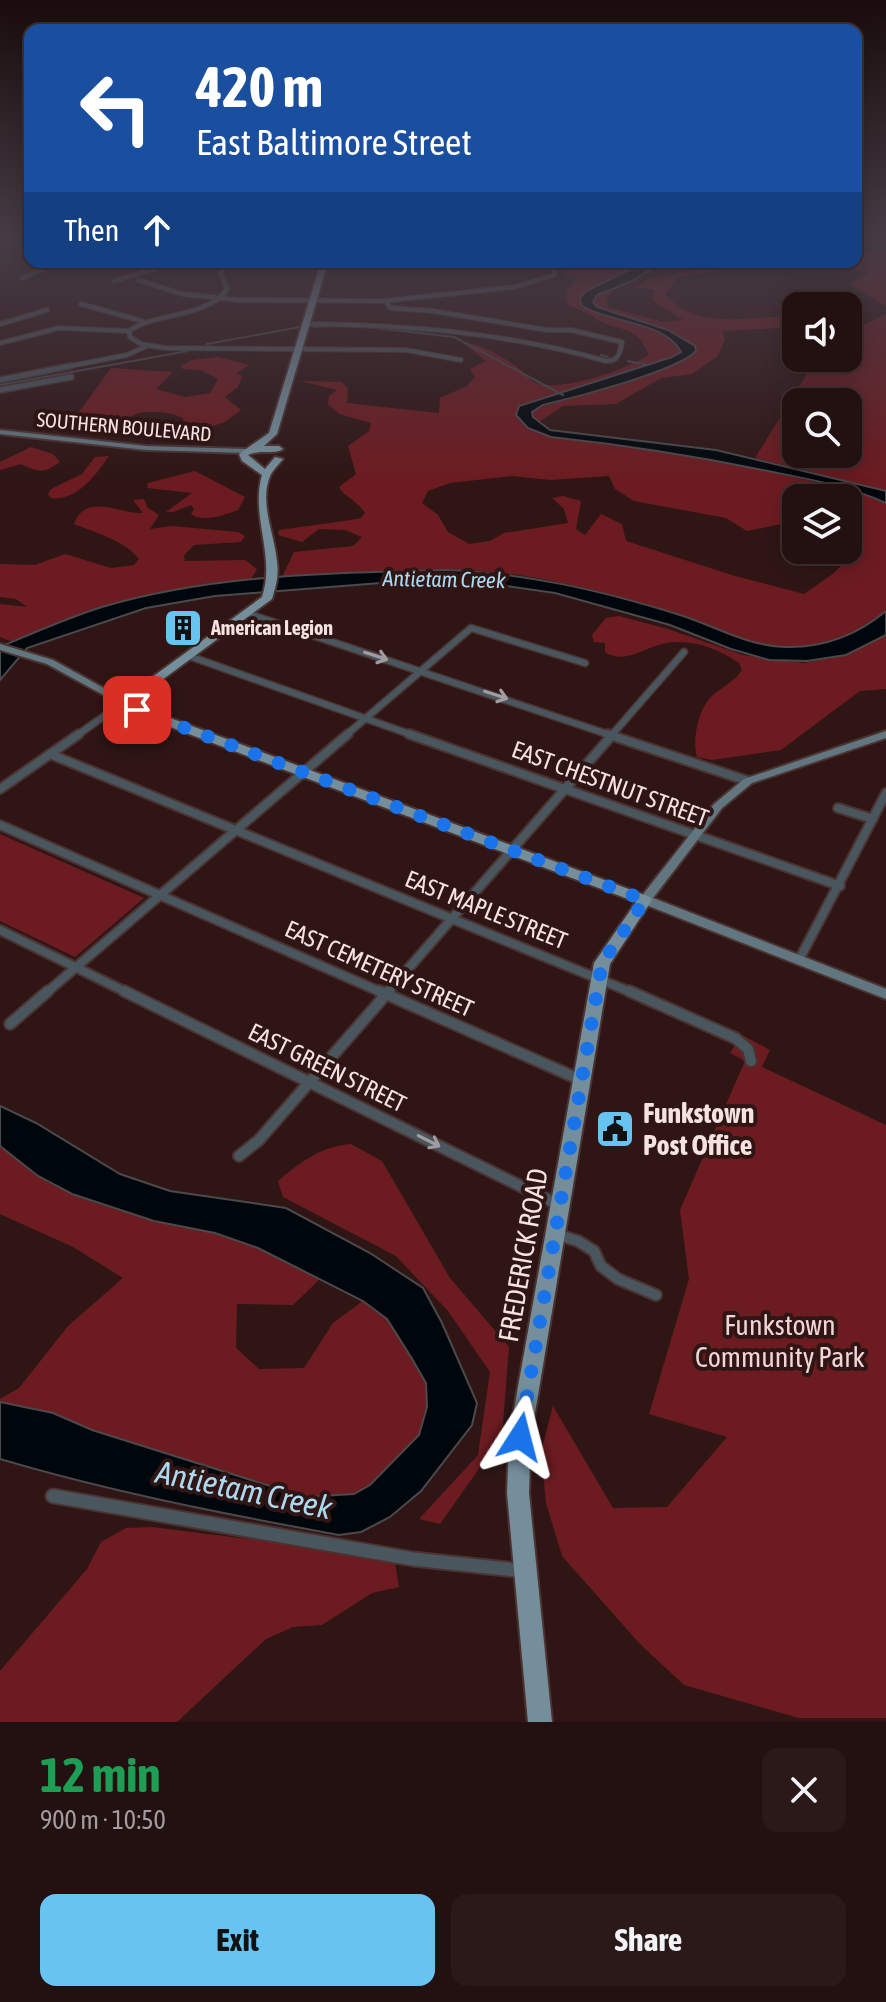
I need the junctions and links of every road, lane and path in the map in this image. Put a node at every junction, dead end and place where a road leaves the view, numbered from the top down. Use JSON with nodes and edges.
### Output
{"nodes":[{"id":1,"x":133,"y":318,"type":"edge"},
{"id":2,"x":155,"y":318,"type":"edge"},
{"id":3,"x":309,"y":318,"type":"edge"},
{"id":4,"x":483,"y":318,"type":"edge"},
{"id":5,"x":143,"y":321,"type":"junction"},
{"id":6,"x":307,"y":324,"type":"junction"},
{"id":7,"x":129,"y":331,"type":"junction"},
{"id":8,"x":0,"y":343,"type":"edge"},
{"id":9,"x":148,"y":346,"type":"junction"},
{"id":10,"x":301,"y":349,"type":"junction"},
{"id":11,"x":461,"y":360,"type":"dead end"},
{"id":12,"x":71,"y":377,"type":"dead end"},
{"id":13,"x":0,"y":380,"type":"edge"},
{"id":14,"x":0,"y":390,"type":"edge"},
{"id":15,"x":0,"y":433,"type":"edge"},
{"id":16,"x":273,"y":434,"type":"junction"},
{"id":17,"x":279,"y":454,"type":"junction"},
{"id":18,"x":249,"y":455,"type":"junction"},
{"id":19,"x":265,"y":473,"type":"junction"},
{"id":20,"x":249,"y":614,"type":"junction"},
{"id":21,"x":0,"y":647,"type":"edge"},
{"id":22,"x":684,"y":652,"type":"dead end"},
{"id":23,"x":189,"y":656,"type":"junction"},
{"id":24,"x":585,"y":663,"type":"dead end"},
{"id":25,"x":422,"y":671,"type":"junction"},
{"id":26,"x":124,"y":702,"type":"junction"},
{"id":27,"x":367,"y":719,"type":"junction"},
{"id":28,"x":612,"y":734,"type":"junction"},
{"id":29,"x":886,"y":734,"type":"edge"},
{"id":30,"x":50,"y":754,"type":"junction"},
{"id":31,"x":304,"y":773,"type":"junction"},
{"id":32,"x":748,"y":781,"type":"junction"},
{"id":33,"x":565,"y":788,"type":"junction"},
{"id":34,"x":0,"y":789,"type":"edge"},
{"id":35,"x":886,"y":793,"type":"edge"},
{"id":36,"x":838,"y":808,"type":"dead end"},
{"id":37,"x":873,"y":819,"type":"junction"},
{"id":38,"x":0,"y":825,"type":"edge"},
{"id":39,"x":237,"y":830,"type":"junction"},
{"id":40,"x":696,"y":836,"type":"junction"},
{"id":41,"x":511,"y":850,"type":"junction"},
{"id":42,"x":840,"y":886,"type":"junction"},
{"id":43,"x":161,"y":895,"type":"junction"},
{"id":44,"x":645,"y":900,"type":"junction"},
{"id":45,"x":452,"y":918,"type":"junction"},
{"id":46,"x":0,"y":930,"type":"edge"},
{"id":47,"x":799,"y":960,"type":"junction"},
{"id":48,"x":76,"y":968,"type":"junction"},
{"id":49,"x":599,"y":978,"type":"junction"},
{"id":50,"x":385,"y":994,"type":"junction"},
{"id":51,"x":886,"y":994,"type":"edge"},
{"id":52,"x":10,"y":1024,"type":"dead end"},
{"id":53,"x":751,"y":1061,"type":"dead end"},
{"id":54,"x":581,"y":1080,"type":"junction"},
{"id":55,"x":309,"y":1081,"type":"junction"},
{"id":56,"x":239,"y":1156,"type":"dead end"},
{"id":57,"x":559,"y":1206,"type":"junction"},
{"id":58,"x":555,"y":1234,"type":"junction"},
{"id":59,"x":656,"y":1295,"type":"dead end"},
{"id":60,"x":53,"y":1496,"type":"dead end"},
{"id":61,"x":525,"y":1571,"type":"junction"},
{"id":62,"x":540,"y":1722,"type":"edge"}],
"edges":[{"from":1,"to":5,"type":"street"},
{"from":2,"to":5,"type":"street"},
{"from":3,"to":6,"type":"main road"},
{"from":4,"to":6,"type":"street"},
{"from":5,"to":7,"type":"street"},
{"from":6,"to":10,"type":"main road"},
{"from":7,"to":8,"type":"street"},
{"from":7,"to":9,"type":"street"},
{"from":9,"to":10,"type":"street"},
{"from":9,"to":13,"type":"street"},
{"from":10,"to":11,"type":"street"},
{"from":10,"to":16,"type":"main road"},
{"from":12,"to":14,"type":"street"},
{"from":15,"to":18,"type":"main road","name":"SOUTHERN BOULEVARD"},
{"from":16,"to":17,"type":"main road"},
{"from":16,"to":18,"type":"main road"},
{"from":17,"to":18,"type":"main road"},
{"from":17,"to":18,"type":"main road"},
{"from":17,"to":19,"type":"main road"},
{"from":18,"to":19,"type":"main road"},
{"from":19,"to":20,"type":"main road"},
{"from":20,"to":23,"type":"main road"},
{"from":20,"to":25,"type":"street","one_way":true},
{"from":21,"to":26,"type":"main road"},
{"from":22,"to":28,"type":"street"},
{"from":23,"to":26,"type":"main road"},
{"from":23,"to":27,"type":"street","name":"EAST CHESTNUT STREET"},
{"from":24,"to":25,"type":"street"},
{"from":25,"to":27,"type":"street"},
{"from":25,"to":28,"type":"street","one_way":true},
{"from":26,"to":30,"type":"street"},
{"from":26,"to":31,"type":"main road"},
{"from":27,"to":31,"type":"street"},
{"from":27,"to":33,"type":"street","name":"EAST CHESTNUT STREET"},
{"from":28,"to":32,"type":"street"},
{"from":28,"to":33,"type":"street"},
{"from":29,"to":32,"type":"main road"},
{"from":30,"to":34,"type":"street"},
{"from":30,"to":39,"type":"street","name":"EAST MAPLE STREET"},
{"from":31,"to":39,"type":"street"},
{"from":31,"to":41,"type":"main road"},
{"from":32,"to":40,"type":"main road"},
{"from":33,"to":40,"type":"street","name":"EAST CHESTNUT STREET"},
{"from":33,"to":41,"type":"street"},
{"from":35,"to":37,"type":"street"},
{"from":36,"to":37,"type":"street"},
{"from":37,"to":42,"type":"street"},
{"from":38,"to":43,"type":"street","name":"EAST CEMETERY STREET"},
{"from":39,"to":43,"type":"street"},
{"from":39,"to":45,"type":"street","name":"EAST MAPLE STREET"},
{"from":40,"to":42,"type":"street","name":"EAST CHESTNUT STREET"},
{"from":40,"to":44,"type":"main road"},
{"from":41,"to":44,"type":"main road"},
{"from":41,"to":45,"type":"street"},
{"from":42,"to":47,"type":"street"},
{"from":43,"to":48,"type":"street"},
{"from":43,"to":50,"type":"street","name":"EAST CEMETERY STREET"},
{"from":44,"to":47,"type":"main road"},
{"from":44,"to":49,"type":"main road","name":"FREDERICK ROAD"},
{"from":45,"to":49,"type":"street","name":"EAST MAPLE STREET"},
{"from":45,"to":50,"type":"street"},
{"from":46,"to":48,"type":"street","name":"EAST GREEN STREET"},
{"from":47,"to":51,"type":"main road"},
{"from":48,"to":52,"type":"street"},
{"from":48,"to":55,"type":"street","name":"EAST GREEN STREET"},
{"from":49,"to":53,"type":"street","name":"EAST MAPLE STREET"},
{"from":49,"to":54,"type":"main road","name":"FREDERICK ROAD"},
{"from":50,"to":54,"type":"street","name":"EAST CEMETERY STREET"},
{"from":50,"to":55,"type":"street"},
{"from":54,"to":57,"type":"main road","name":"FREDERICK ROAD"},
{"from":55,"to":56,"type":"street"},
{"from":55,"to":57,"type":"street","name":"EAST GREEN STREET","one_way":true},
{"from":57,"to":58,"type":"main road","name":"FREDERICK ROAD"},
{"from":58,"to":59,"type":"street"},
{"from":58,"to":61,"type":"main road","name":"FREDERICK ROAD"},
{"from":60,"to":61,"type":"street"},
{"from":61,"to":62,"type":"main road","name":"FREDERICK ROAD"}]}
